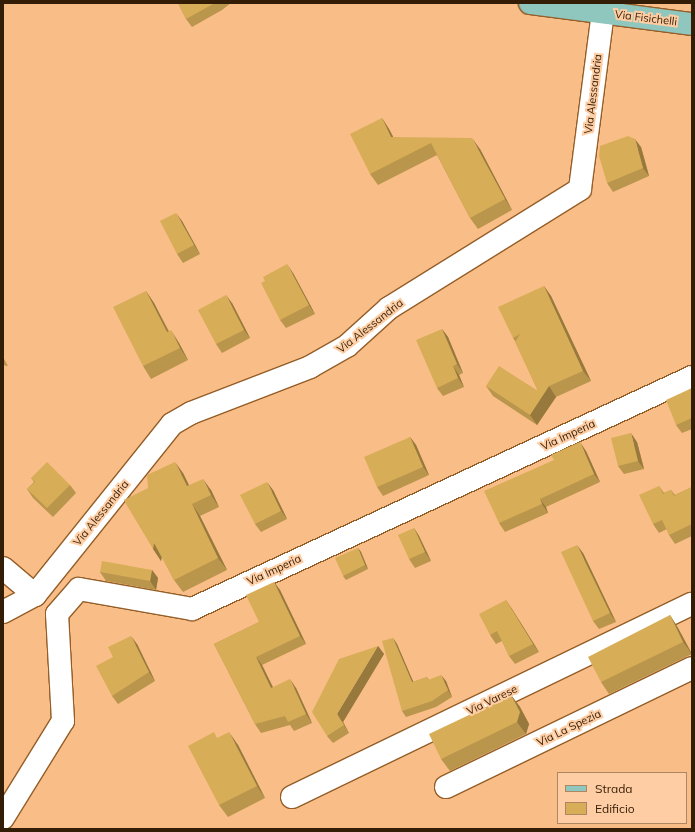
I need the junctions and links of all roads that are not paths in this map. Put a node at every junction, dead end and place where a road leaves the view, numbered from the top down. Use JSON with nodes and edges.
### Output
{"nodes":[{"id":1,"x":530,"y":3,"type":"edge"},
{"id":2,"x":603,"y":13,"type":"junction"},
{"id":3,"x":692,"y":24,"type":"edge"},
{"id":4,"x":692,"y":377,"type":"edge"},
{"id":5,"x":3,"y":557,"type":"edge"},
{"id":6,"x":9,"y":572,"type":"edge"},
{"id":7,"x":35,"y":594,"type":"junction"},
{"id":8,"x":692,"y":604,"type":"edge"},
{"id":9,"x":3,"y":612,"type":"edge"},
{"id":10,"x":692,"y":668,"type":"edge"},
{"id":11,"x":446,"y":787,"type":"dead end"},
{"id":12,"x":292,"y":797,"type":"dead end"},
{"id":13,"x":3,"y":818,"type":"edge"}],
"edges":[{"from":1,"to":2,"type":"main road","name":"Via Fisichelli"},
{"from":2,"to":3,"type":"main road","name":"Via Fisichelli"},
{"from":2,"to":7,"type":"street","name":"Via Alessandria"},
{"from":4,"to":13,"type":"street","name":"Via Imperia"},
{"from":5,"to":6,"type":"street"},
{"from":6,"to":7,"type":"street"},
{"from":7,"to":9,"type":"street","name":"Via Alessandria"},
{"from":8,"to":12,"type":"street","name":"Via Varese"},
{"from":10,"to":11,"type":"street","name":"Via La Spezia"}]}
